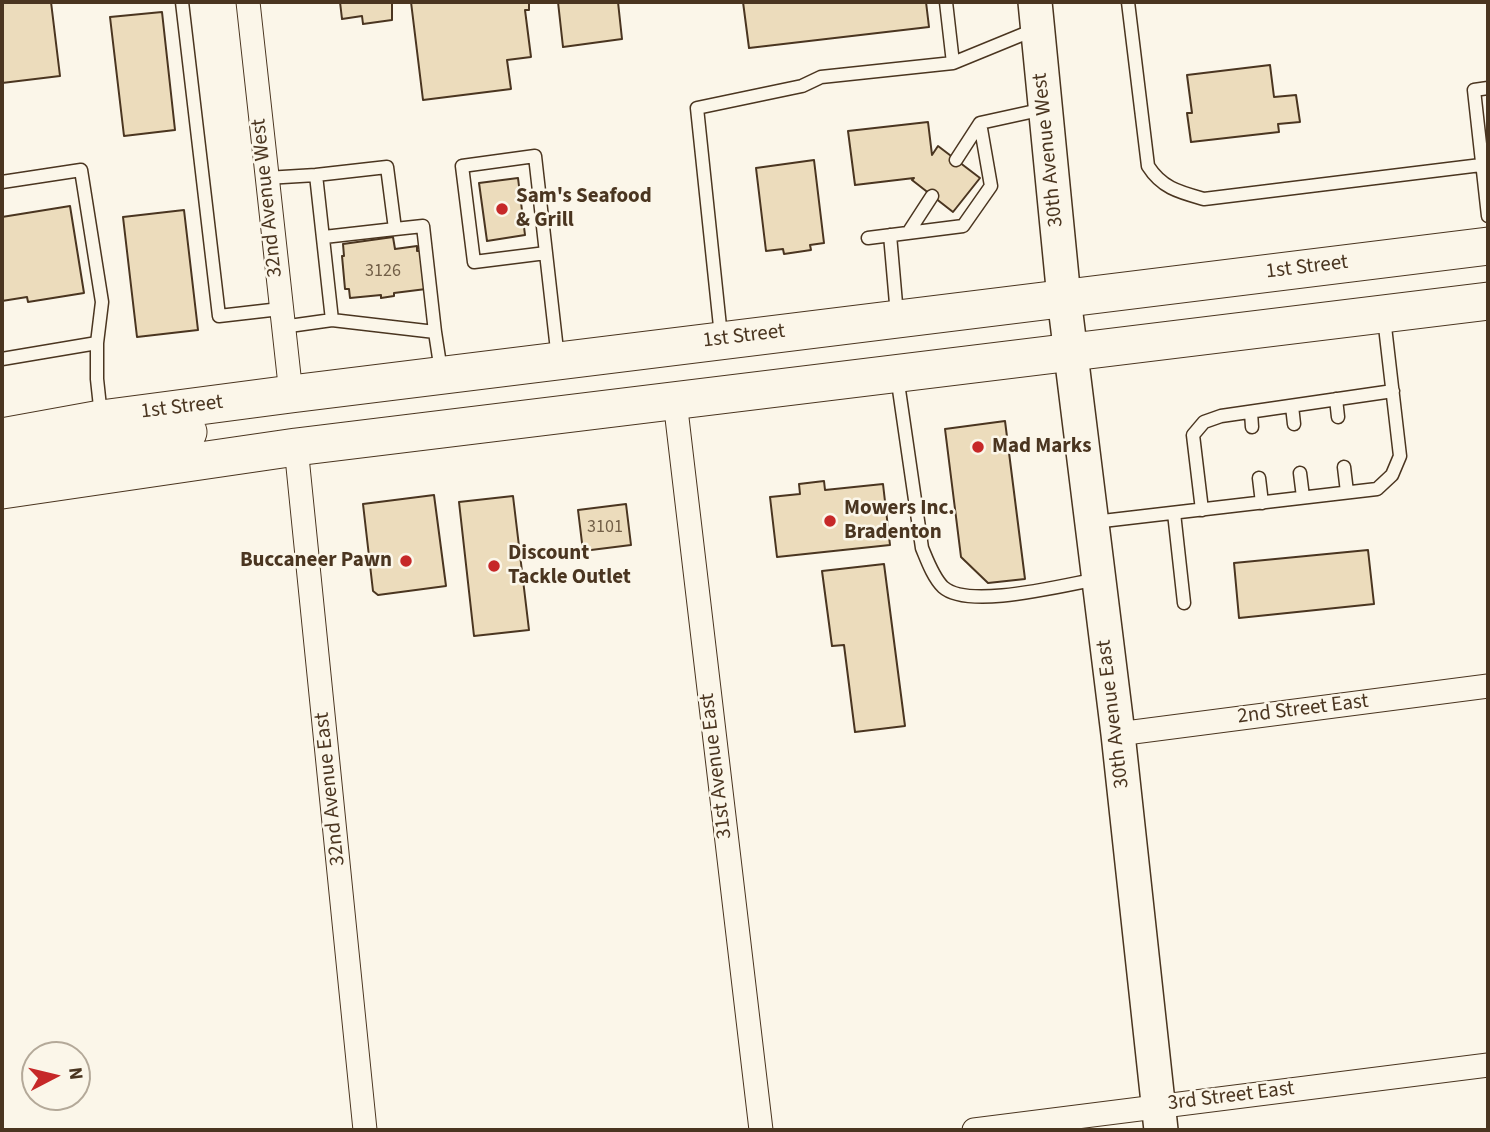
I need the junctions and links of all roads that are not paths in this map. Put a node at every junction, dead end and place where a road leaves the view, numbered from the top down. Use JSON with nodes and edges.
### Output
{"nodes":[{"id":1,"x":182,"y":2,"type":"edge"},
{"id":2,"x":248,"y":2,"type":"edge"},
{"id":3,"x":946,"y":2,"type":"edge"},
{"id":4,"x":1128,"y":2,"type":"edge"},
{"id":5,"x":1036,"y":15,"type":"edge"},
{"id":6,"x":953,"y":63,"type":"junction"},
{"id":7,"x":1488,"y":88,"type":"edge"},
{"id":8,"x":1044,"y":108,"type":"junction"},
{"id":9,"x":980,"y":123,"type":"junction"},
{"id":10,"x":956,"y":160,"type":"dead end"},
{"id":11,"x":1481,"y":165,"type":"junction"},
{"id":12,"x":316,"y":175,"type":"junction"},
{"id":13,"x":266,"y":178,"type":"junction"},
{"id":14,"x":2,"y":182,"type":"edge"},
{"id":15,"x":932,"y":196,"type":"dead end"},
{"id":16,"x":1488,"y":216,"type":"edge"},
{"id":17,"x":395,"y":229,"type":"junction"},
{"id":18,"x":908,"y":233,"type":"junction"},
{"id":19,"x":890,"y":235,"type":"junction"},
{"id":20,"x":324,"y":237,"type":"junction"},
{"id":21,"x":868,"y":238,"type":"dead end"},
{"id":22,"x":1488,"y":246,"type":"edge"},
{"id":23,"x":546,"y":253,"type":"junction"},
{"id":24,"x":1064,"y":299,"type":"junction"},
{"id":25,"x":1479,"y":299,"type":"edge"},
{"id":26,"x":1384,"y":312,"type":"junction"},
{"id":27,"x":281,"y":318,"type":"junction"},
{"id":28,"x":898,"y":319,"type":"junction"},
{"id":29,"x":332,"y":320,"type":"junction"},
{"id":30,"x":435,"y":332,"type":"junction"},
{"id":31,"x":721,"y":340,"type":"junction"},
{"id":32,"x":97,"y":343,"type":"junction"},
{"id":33,"x":1070,"y":352,"type":"junction"},
{"id":34,"x":2,"y":359,"type":"edge"},
{"id":35,"x":558,"y":360,"type":"junction"},
{"id":36,"x":897,"y":372,"type":"junction"},
{"id":37,"x":441,"y":375,"type":"junction"},
{"id":38,"x":1393,"y":391,"type":"junction"},
{"id":39,"x":287,"y":394,"type":"junction"},
{"id":40,"x":1336,"y":399,"type":"junction"},
{"id":41,"x":675,"y":401,"type":"junction"},
{"id":42,"x":1292,"y":406,"type":"junction"},
{"id":43,"x":1251,"y":412,"type":"junction"},
{"id":44,"x":1338,"y":417,"type":"dead end"},
{"id":45,"x":101,"y":419,"type":"junction"},
{"id":46,"x":1294,"y":424,"type":"dead end"},
{"id":47,"x":1252,"y":427,"type":"dead end"},
{"id":48,"x":2,"y":437,"type":"edge"},
{"id":49,"x":296,"y":447,"type":"junction"},
{"id":50,"x":2,"y":463,"type":"edge"},
{"id":51,"x":1344,"y":467,"type":"dead end"},
{"id":52,"x":1300,"y":473,"type":"dead end"},
{"id":53,"x":1259,"y":478,"type":"dead end"},
{"id":54,"x":2,"y":490,"type":"edge"},
{"id":55,"x":1347,"y":492,"type":"junction"},
{"id":56,"x":1303,"y":498,"type":"junction"},
{"id":57,"x":1262,"y":503,"type":"junction"},
{"id":58,"x":1202,"y":510,"type":"junction"},
{"id":59,"x":1174,"y":513,"type":"junction"},
{"id":60,"x":1090,"y":522,"type":"junction"},
{"id":61,"x":1098,"y":579,"type":"junction"},
{"id":62,"x":1185,"y":603,"type":"dead end"},
{"id":63,"x":1488,"y":686,"type":"edge"},
{"id":64,"x":1118,"y":734,"type":"junction"},
{"id":65,"x":1488,"y":1065,"type":"edge"},
{"id":66,"x":1160,"y":1118,"type":"edge"},
{"id":67,"x":365,"y":1130,"type":"edge"},
{"id":68,"x":761,"y":1130,"type":"edge"},
{"id":69,"x":974,"y":1130,"type":"edge"}],
"edges":[{"from":1,"to":27,"type":"lane"},
{"from":2,"to":13,"type":"street","name":"32nd Avenue West"},
{"from":3,"to":6,"type":"lane"},
{"from":4,"to":11,"type":"lane"},
{"from":5,"to":6,"type":"lane"},
{"from":5,"to":8,"type":"street","name":"30th Avenue West"},
{"from":6,"to":31,"type":"lane"},
{"from":7,"to":11,"type":"lane"},
{"from":8,"to":9,"type":"lane"},
{"from":8,"to":24,"type":"street","name":"30th Avenue West"},
{"from":9,"to":10,"type":"lane"},
{"from":9,"to":18,"type":"lane"},
{"from":11,"to":16,"type":"lane"},
{"from":12,"to":13,"type":"lane"},
{"from":12,"to":17,"type":"lane"},
{"from":12,"to":20,"type":"lane"},
{"from":13,"to":27,"type":"street","name":"32nd Avenue West"},
{"from":14,"to":32,"type":"lane"},
{"from":15,"to":18,"type":"lane"},
{"from":17,"to":20,"type":"lane"},
{"from":17,"to":30,"type":"lane"},
{"from":18,"to":19,"type":"lane"},
{"from":19,"to":21,"type":"lane"},
{"from":19,"to":28,"type":"lane"},
{"from":20,"to":29,"type":"lane"},
{"from":22,"to":24,"type":"main road","name":"1st Street"},
{"from":23,"to":23,"type":"lane"},
{"from":23,"to":35,"type":"lane"},
{"from":24,"to":28,"type":"main road","name":"1st Street"},
{"from":24,"to":33,"type":"street","name":"30th Avenue East"},
{"from":25,"to":26,"type":"main road"},
{"from":26,"to":33,"type":"main road"},
{"from":26,"to":38,"type":"lane"},
{"from":27,"to":29,"type":"lane"},
{"from":27,"to":39,"type":"street","name":"32nd Avenue West"},
{"from":28,"to":31,"type":"main road","name":"1st Street"},
{"from":29,"to":30,"type":"lane"},
{"from":30,"to":37,"type":"lane"},
{"from":31,"to":35,"type":"main road","name":"1st Street"},
{"from":32,"to":34,"type":"lane"},
{"from":32,"to":45,"type":"lane"},
{"from":33,"to":36,"type":"main road"},
{"from":33,"to":60,"type":"street","name":"30th Avenue East"},
{"from":35,"to":37,"type":"main road","name":"1st Street"},
{"from":36,"to":41,"type":"main road"},
{"from":36,"to":61,"type":"lane"},
{"from":37,"to":39,"type":"main road","name":"1st Street"},
{"from":38,"to":40,"type":"lane"},
{"from":38,"to":55,"type":"lane"},
{"from":39,"to":45,"type":"main road","name":"1st Street"},
{"from":39,"to":50,"type":"main road"},
{"from":40,"to":42,"type":"lane"},
{"from":40,"to":44,"type":"lane"},
{"from":41,"to":49,"type":"main road"},
{"from":41,"to":68,"type":"street","name":"31st Avenue East"},
{"from":42,"to":43,"type":"lane"},
{"from":42,"to":46,"type":"lane"},
{"from":43,"to":47,"type":"lane"},
{"from":43,"to":58,"type":"lane"},
{"from":45,"to":48,"type":"main road","name":"1st Street"},
{"from":49,"to":54,"type":"main road"},
{"from":49,"to":67,"type":"street","name":"32nd Avenue East"},
{"from":51,"to":55,"type":"lane"},
{"from":52,"to":56,"type":"lane"},
{"from":53,"to":57,"type":"lane"},
{"from":55,"to":56,"type":"lane"},
{"from":56,"to":57,"type":"lane"},
{"from":57,"to":58,"type":"lane"},
{"from":58,"to":59,"type":"lane"},
{"from":59,"to":60,"type":"lane"},
{"from":59,"to":62,"type":"lane"},
{"from":60,"to":61,"type":"street","name":"30th Avenue East"},
{"from":61,"to":64,"type":"street","name":"30th Avenue East"},
{"from":63,"to":64,"type":"street","name":"2nd Street East"},
{"from":64,"to":66,"type":"street","name":"30th Avenue East"},
{"from":65,"to":66,"type":"street","name":"3rd Street East"},
{"from":66,"to":69,"type":"street","name":"3rd Street East"}]}
